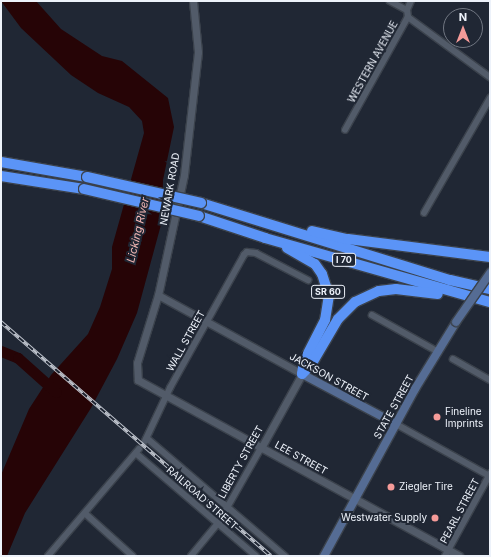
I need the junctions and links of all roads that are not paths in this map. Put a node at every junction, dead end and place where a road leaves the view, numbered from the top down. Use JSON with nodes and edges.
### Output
{"nodes":[{"id":1,"x":193,"y":1,"type":"edge"},
{"id":2,"x":390,"y":1,"type":"edge"},
{"id":3,"x":411,"y":1,"type":"edge"},
{"id":4,"x":407,"y":10,"type":"junction"},
{"id":5,"x":408,"y":17,"type":"junction"},
{"id":6,"x":490,"y":77,"type":"edge"},
{"id":7,"x":490,"y":98,"type":"edge"},
{"id":8,"x":345,"y":130,"type":"dead end"},
{"id":9,"x":1,"y":162,"type":"edge"},
{"id":10,"x":1,"y":176,"type":"edge"},
{"id":11,"x":424,"y":213,"type":"dead end"},
{"id":12,"x":266,"y":222,"type":"junction"},
{"id":13,"x":265,"y":238,"type":"junction"},
{"id":14,"x":490,"y":258,"type":"edge"},
{"id":15,"x":490,"y":274,"type":"edge"},
{"id":16,"x":308,"y":280,"type":"dead end"},
{"id":17,"x":490,"y":289,"type":"edge"},
{"id":18,"x":158,"y":296,"type":"junction"},
{"id":19,"x":485,"y":302,"type":"edge"},
{"id":20,"x":372,"y":315,"type":"dead end"},
{"id":21,"x":207,"y":322,"type":"junction"},
{"id":22,"x":437,"y":351,"type":"junction"},
{"id":23,"x":453,"y":359,"type":"dead end"},
{"id":24,"x":302,"y":374,"type":"junction"},
{"id":25,"x":136,"y":376,"type":"joint"},
{"id":26,"x":490,"y":380,"type":"edge"},
{"id":27,"x":167,"y":397,"type":"junction"},
{"id":28,"x":396,"y":424,"type":"junction"},
{"id":29,"x":146,"y":440,"type":"joint"},
{"id":30,"x":261,"y":448,"type":"junction"},
{"id":31,"x":490,"y":475,"type":"edge"},
{"id":32,"x":356,"y":500,"type":"junction"},
{"id":33,"x":228,"y":507,"type":"junction"},
{"id":34,"x":85,"y":514,"type":"junction"},
{"id":35,"x":218,"y":523,"type":"junction"},
{"id":36,"x":447,"y":553,"type":"edge"},
{"id":37,"x":48,"y":556,"type":"edge"},
{"id":38,"x":133,"y":556,"type":"edge"},
{"id":39,"x":191,"y":556,"type":"edge"},
{"id":40,"x":256,"y":556,"type":"edge"},
{"id":41,"x":286,"y":556,"type":"edge"},
{"id":42,"x":324,"y":556,"type":"edge"},
{"id":43,"x":459,"y":556,"type":"edge"}],
"edges":[{"from":1,"to":18,"type":"street","name":"NEWARK ROAD"},
{"from":2,"to":4,"type":"street"},
{"from":3,"to":4,"type":"street"},
{"from":4,"to":5,"type":"street","name":"WESTERN AVENUE"},
{"from":5,"to":6,"type":"street"},
{"from":5,"to":8,"type":"street","name":"WESTERN AVENUE"},
{"from":7,"to":11,"type":"street"},
{"from":9,"to":12,"type":"highway","number":"I 70","bridge":true},
{"from":10,"to":13,"type":"highway","number":"I 70","bridge":true},
{"from":12,"to":14,"type":"highway"},
{"from":12,"to":17,"type":"highway","number":"I 70"},
{"from":13,"to":19,"type":"highway","number":"I 70"},
{"from":13,"to":24,"type":"highway","number":"SR 60"},
{"from":15,"to":22,"type":"main road","name":"STATE STREET","bridge":true},
{"from":16,"to":21,"type":"street","name":"WALL STREET"},
{"from":18,"to":21,"type":"street","name":"JACKSON STREET"},
{"from":18,"to":25,"type":"street","name":"NEWARK ROAD"},
{"from":19,"to":24,"type":"highway"},
{"from":20,"to":22,"type":"street"},
{"from":21,"to":24,"type":"street","name":"JACKSON STREET"},
{"from":21,"to":27,"type":"street","name":"WALL STREET"},
{"from":22,"to":28,"type":"main road","name":"STATE STREET"},
{"from":23,"to":26,"type":"street"},
{"from":24,"to":28,"type":"main road","name":"JACKSON STREET"},
{"from":24,"to":30,"type":"street","name":"LIBERTY STREET"},
{"from":25,"to":27,"type":"street","name":"LEE STREET"},
{"from":27,"to":29,"type":"street","name":"WALL STREET"},
{"from":27,"to":30,"type":"street","name":"LEE STREET"},
{"from":28,"to":31,"type":"street","name":"JACKSON STREET"},
{"from":28,"to":32,"type":"main road","name":"STATE STREET"},
{"from":29,"to":33,"type":"street","name":"RAILROAD STREET"},
{"from":30,"to":32,"type":"street","name":"LEE STREET"},
{"from":30,"to":33,"type":"street","name":"LIBERTY STREET"},
{"from":31,"to":36,"type":"street","name":"PEARL STREET"},
{"from":32,"to":36,"type":"street","name":"LEE STREET"},
{"from":32,"to":42,"type":"main road","name":"STATE STREET"},
{"from":33,"to":35,"type":"street","name":"LIBERTY STREET"},
{"from":33,"to":41,"type":"street","name":"RAILROAD STREET"},
{"from":34,"to":35,"type":"street","name":"RAILROAD STREET"},
{"from":34,"to":37,"type":"street"},
{"from":34,"to":38,"type":"street"},
{"from":35,"to":39,"type":"street","name":"LIBERTY STREET"},
{"from":35,"to":40,"type":"street","name":"RAILROAD STREET"},
{"from":36,"to":43,"type":"street","name":"LEE STREET"}]}
